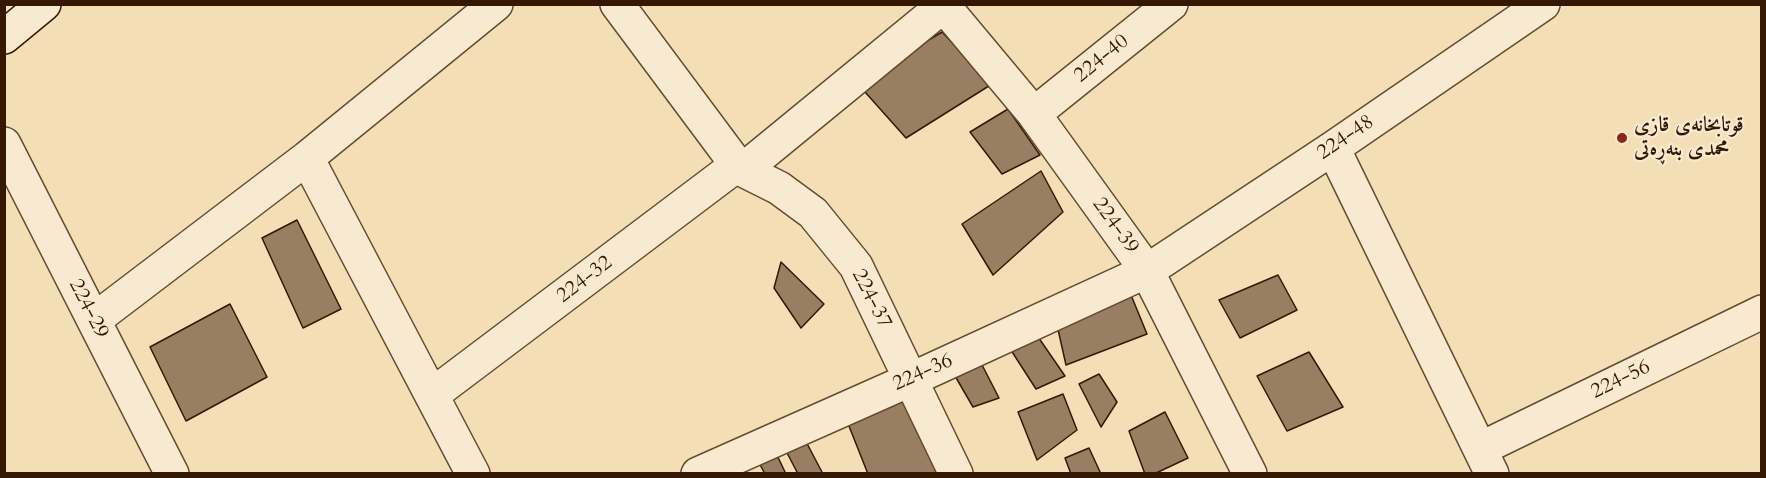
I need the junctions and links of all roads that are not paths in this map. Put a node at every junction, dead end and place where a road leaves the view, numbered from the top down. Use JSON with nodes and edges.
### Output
{"nodes":[{"id":1,"x":496,"y":4,"type":"edge"},
{"id":2,"x":617,"y":4,"type":"edge"},
{"id":3,"x":1171,"y":4,"type":"edge"},
{"id":4,"x":1543,"y":4,"type":"edge"},
{"id":5,"x":942,"y":5,"type":"edge"},
{"id":6,"x":35,"y":7,"type":"edge"},
{"id":7,"x":4,"y":37,"type":"edge"},
{"id":8,"x":1034,"y":114,"type":"junction"},
{"id":9,"x":4,"y":144,"type":"edge"},
{"id":10,"x":1332,"y":148,"type":"junction"},
{"id":11,"x":307,"y":158,"type":"junction"},
{"id":12,"x":740,"y":167,"type":"junction"},
{"id":13,"x":1148,"y":270,"type":"junction"},
{"id":14,"x":1761,"y":312,"type":"edge"},
{"id":15,"x":94,"y":320,"type":"junction"},
{"id":16,"x":912,"y":379,"type":"junction"},
{"id":17,"x":432,"y":395,"type":"junction"},
{"id":18,"x":1486,"y":461,"type":"edge"},
{"id":19,"x":172,"y":474,"type":"edge"},
{"id":20,"x":473,"y":474,"type":"edge"},
{"id":21,"x":698,"y":474,"type":"edge"},
{"id":22,"x":956,"y":474,"type":"edge"},
{"id":23,"x":1250,"y":474,"type":"edge"}],
"edges":[{"from":1,"to":11,"type":"street"},
{"from":2,"to":12,"type":"street"},
{"from":3,"to":8,"type":"street","name":"224-40"},
{"from":4,"to":10,"type":"street","name":"224-48"},
{"from":5,"to":8,"type":"street","name":"224-39"},
{"from":5,"to":12,"type":"street","name":"224-32"},
{"from":6,"to":7,"type":"street"},
{"from":8,"to":13,"type":"street","name":"224-39"},
{"from":9,"to":15,"type":"street","name":"224-29"},
{"from":10,"to":13,"type":"street","name":"224-48"},
{"from":10,"to":18,"type":"street"},
{"from":11,"to":15,"type":"street"},
{"from":11,"to":17,"type":"street"},
{"from":12,"to":16,"type":"street","name":"224-37"},
{"from":12,"to":17,"type":"street","name":"224-32"},
{"from":13,"to":16,"type":"street","name":"224-36"},
{"from":13,"to":23,"type":"street","name":"224-39"},
{"from":14,"to":18,"type":"street","name":"224-56"},
{"from":15,"to":19,"type":"street","name":"224-29"},
{"from":16,"to":21,"type":"street","name":"224-36"},
{"from":16,"to":22,"type":"street","name":"224-37"},
{"from":17,"to":20,"type":"street"}]}
